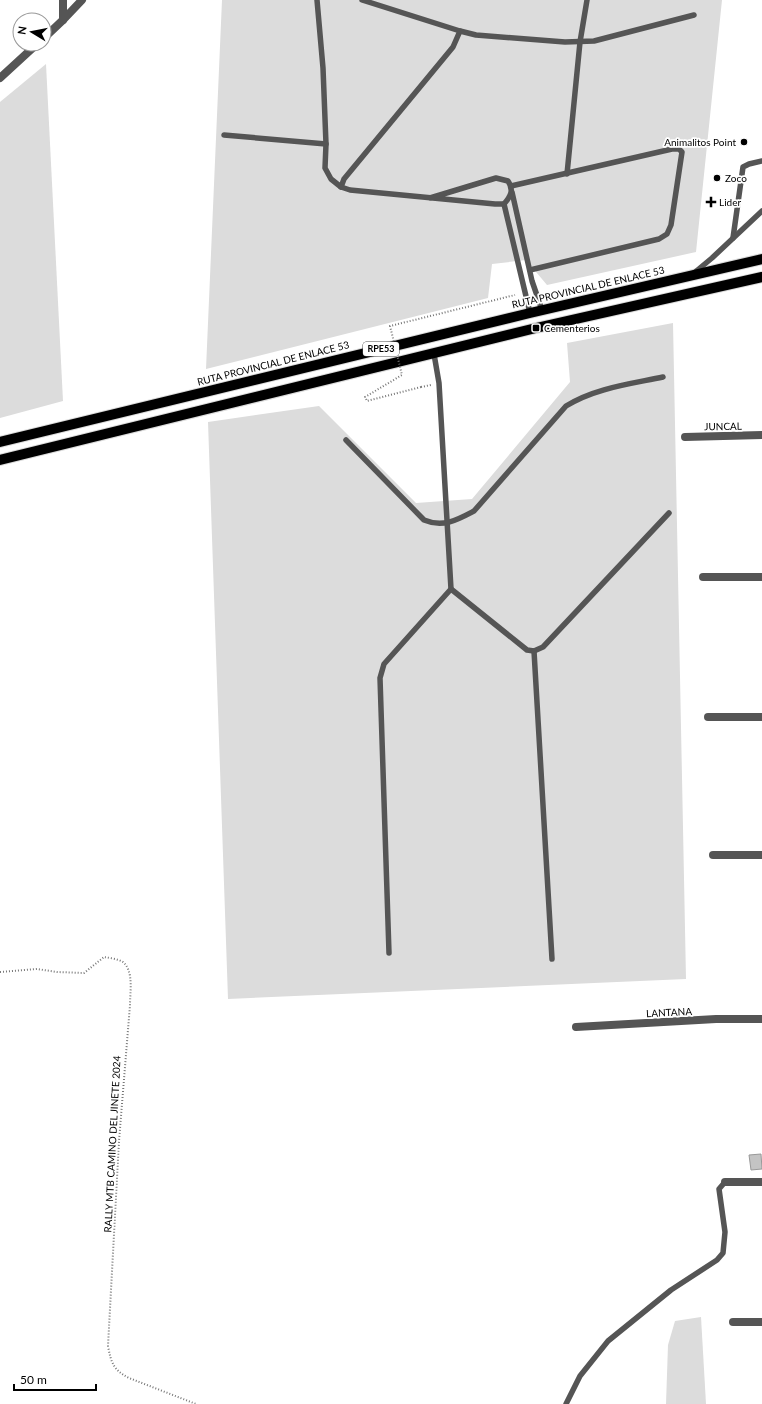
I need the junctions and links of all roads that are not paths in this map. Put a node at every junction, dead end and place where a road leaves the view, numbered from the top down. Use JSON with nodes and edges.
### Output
{"nodes":[{"id":1,"x":63,"y":0,"type":"edge"},
{"id":2,"x":82,"y":0,"type":"edge"},
{"id":3,"x":317,"y":0,"type":"edge"},
{"id":4,"x":362,"y":0,"type":"edge"},
{"id":5,"x":587,"y":0,"type":"edge"},
{"id":6,"x":694,"y":15,"type":"dead end"},
{"id":7,"x":63,"y":20,"type":"junction"},
{"id":8,"x":52,"y":30,"type":"edge"},
{"id":9,"x":460,"y":31,"type":"junction"},
{"id":10,"x":580,"y":42,"type":"junction"},
{"id":11,"x":28,"y":52,"type":"edge"},
{"id":12,"x":0,"y":78,"type":"edge"},
{"id":13,"x":224,"y":135,"type":"dead end"},
{"id":14,"x":326,"y":144,"type":"junction"},
{"id":15,"x":762,"y":161,"type":"edge"},
{"id":16,"x":567,"y":174,"type":"junction"},
{"id":17,"x":341,"y":187,"type":"junction"},
{"id":18,"x":512,"y":189,"type":"junction"},
{"id":19,"x":430,"y":198,"type":"junction"},
{"id":20,"x":504,"y":204,"type":"junction"},
{"id":21,"x":762,"y":211,"type":"edge"},
{"id":22,"x":732,"y":238,"type":"junction"},
{"id":23,"x":762,"y":259,"type":"edge"},
{"id":24,"x":530,"y":270,"type":"junction"},
{"id":25,"x":692,"y":274,"type":"junction"},
{"id":26,"x":762,"y":277,"type":"edge"},
{"id":27,"x":542,"y":310,"type":"junction"},
{"id":28,"x":530,"y":313,"type":"junction"},
{"id":29,"x":434,"y":354,"type":"junction"},
{"id":30,"x":663,"y":378,"type":"dead end"},
{"id":31,"x":762,"y":435,"type":"edge"},
{"id":32,"x":685,"y":437,"type":"dead end"},
{"id":33,"x":346,"y":440,"type":"dead end"},
{"id":34,"x":0,"y":442,"type":"edge"},
{"id":35,"x":0,"y":460,"type":"edge"},
{"id":36,"x":669,"y":513,"type":"dead end"},
{"id":37,"x":446,"y":524,"type":"junction"},
{"id":38,"x":703,"y":577,"type":"dead end"},
{"id":39,"x":762,"y":577,"type":"edge"},
{"id":40,"x":451,"y":589,"type":"junction"},
{"id":41,"x":534,"y":652,"type":"junction"},
{"id":42,"x":708,"y":717,"type":"dead end"},
{"id":43,"x":762,"y":717,"type":"edge"},
{"id":44,"x":713,"y":855,"type":"dead end"},
{"id":45,"x":762,"y":855,"type":"edge"},
{"id":46,"x":389,"y":953,"type":"dead end"},
{"id":47,"x":552,"y":959,"type":"dead end"},
{"id":48,"x":762,"y":1019,"type":"edge"},
{"id":49,"x":576,"y":1027,"type":"dead end"},
{"id":50,"x":725,"y":1182,"type":"joint"},
{"id":51,"x":762,"y":1182,"type":"edge"},
{"id":52,"x":733,"y":1322,"type":"dead end"},
{"id":53,"x":762,"y":1322,"type":"edge"},
{"id":54,"x":566,"y":1404,"type":"edge"}],
"edges":[{"from":1,"to":7,"type":"street"},
{"from":2,"to":7,"type":"street"},
{"from":3,"to":14,"type":"lane"},
{"from":4,"to":9,"type":"lane"},
{"from":5,"to":10,"type":"lane"},
{"from":6,"to":10,"type":"lane"},
{"from":7,"to":8,"type":"street"},
{"from":9,"to":10,"type":"lane"},
{"from":9,"to":17,"type":"lane"},
{"from":10,"to":16,"type":"lane"},
{"from":11,"to":12,"type":"street"},
{"from":13,"to":14,"type":"lane"},
{"from":14,"to":17,"type":"lane"},
{"from":15,"to":22,"type":"lane"},
{"from":16,"to":18,"type":"lane"},
{"from":16,"to":24,"type":"lane"},
{"from":17,"to":19,"type":"lane"},
{"from":18,"to":19,"type":"lane"},
{"from":18,"to":20,"type":"lane"},
{"from":18,"to":24,"type":"lane"},
{"from":19,"to":20,"type":"lane"},
{"from":20,"to":28,"type":"lane"},
{"from":21,"to":22,"type":"lane"},
{"from":22,"to":25,"type":"lane"},
{"from":23,"to":25,"type":"main road","name":"RUTA PROVINCIAL DE ENLACE 53","number":"RPE53"},
{"from":24,"to":27,"type":"lane"},
{"from":25,"to":27,"type":"main road","name":"RUTA PROVINCIAL DE ENLACE 53","number":"RPE53"},
{"from":26,"to":29,"type":"main road","number":"RPE53"},
{"from":27,"to":28,"type":"main road","name":"RUTA PROVINCIAL DE ENLACE 53","number":"RPE53"},
{"from":28,"to":34,"type":"main road","name":"RUTA PROVINCIAL DE ENLACE 53","number":"RPE53"},
{"from":29,"to":35,"type":"main road","number":"RPE53"},
{"from":29,"to":37,"type":"lane"},
{"from":30,"to":37,"type":"lane"},
{"from":31,"to":32,"type":"street","name":"JUNCAL"},
{"from":33,"to":37,"type":"lane"},
{"from":36,"to":41,"type":"lane"},
{"from":37,"to":40,"type":"lane"},
{"from":38,"to":39,"type":"street"},
{"from":40,"to":41,"type":"lane"},
{"from":40,"to":46,"type":"lane"},
{"from":41,"to":47,"type":"lane"},
{"from":42,"to":43,"type":"street"},
{"from":44,"to":45,"type":"street"},
{"from":48,"to":49,"type":"street","name":"LANTANA"},
{"from":50,"to":51,"type":"street"},
{"from":50,"to":54,"type":"lane"},
{"from":52,"to":53,"type":"street"}]}
